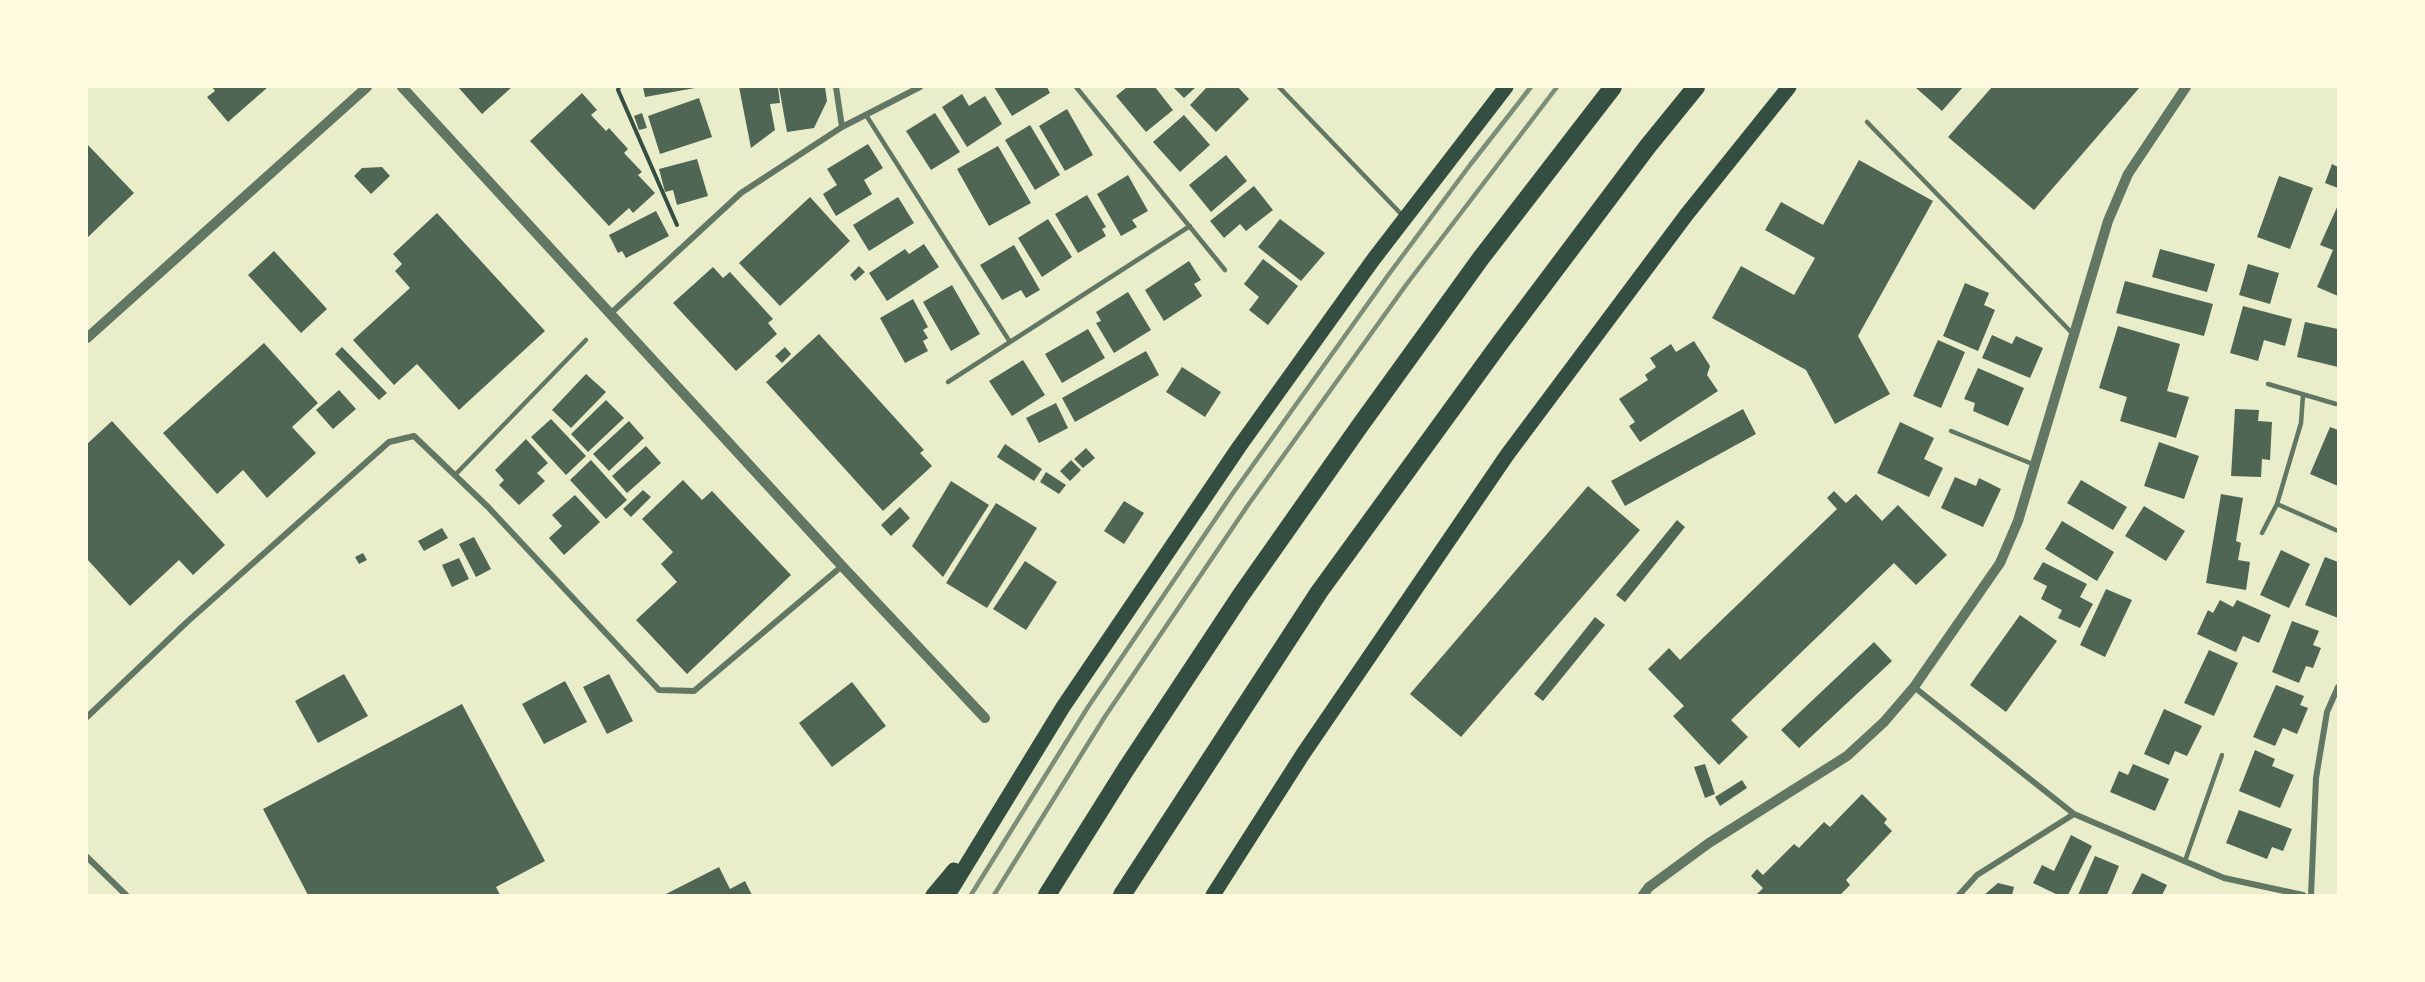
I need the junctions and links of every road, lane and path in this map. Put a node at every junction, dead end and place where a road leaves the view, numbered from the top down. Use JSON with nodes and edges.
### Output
{"nodes":[{"id":1,"x":367,"y":87,"type":"edge"},
{"id":2,"x":402,"y":87,"type":"edge"},
{"id":3,"x":619,"y":87,"type":"edge"},
{"id":4,"x":836,"y":87,"type":"edge"},
{"id":5,"x":920,"y":87,"type":"edge"},
{"id":6,"x":1076,"y":87,"type":"edge"},
{"id":7,"x":1279,"y":87,"type":"edge"},
{"id":8,"x":1506,"y":87,"type":"edge"},
{"id":9,"x":1613,"y":87,"type":"edge"},
{"id":10,"x":1696,"y":87,"type":"edge"},
{"id":11,"x":1789,"y":87,"type":"edge"},
{"id":12,"x":2186,"y":87,"type":"edge"},
{"id":13,"x":866,"y":115,"type":"junction"},
{"id":14,"x":1867,"y":122,"type":"dead end"},
{"id":15,"x":842,"y":127,"type":"junction"},
{"id":16,"x":1406,"y":219,"type":"junction"},
{"id":17,"x":1190,"y":226,"type":"junction"},
{"id":18,"x":685,"y":244,"type":"junction"},
{"id":19,"x":1225,"y":270,"type":"dead end"},
{"id":20,"x":610,"y":314,"type":"junction"},
{"id":21,"x":2074,"y":336,"type":"junction"},
{"id":22,"x":87,"y":338,"type":"edge"},
{"id":23,"x":586,"y":340,"type":"dead end"},
{"id":24,"x":1010,"y":342,"type":"junction"},
{"id":25,"x":948,"y":382,"type":"dead end"},
{"id":26,"x":2268,"y":384,"type":"dead end"},
{"id":27,"x":2303,"y":395,"type":"junction"},
{"id":28,"x":2336,"y":404,"type":"dead end"},
{"id":29,"x":1951,"y":431,"type":"dead end"},
{"id":30,"x":2035,"y":465,"type":"junction"},
{"id":31,"x":455,"y":475,"type":"junction"},
{"id":32,"x":2277,"y":504,"type":"junction"},
{"id":33,"x":2338,"y":531,"type":"edge"},
{"id":34,"x":2262,"y":533,"type":"dead end"},
{"id":35,"x":842,"y":566,"type":"junction"},
{"id":36,"x":1914,"y":687,"type":"junction"},
{"id":37,"x":2338,"y":687,"type":"edge"},
{"id":38,"x":87,"y":717,"type":"edge"},
{"id":39,"x":985,"y":718,"type":"dead end"},
{"id":40,"x":2222,"y":755,"type":"dead end"},
{"id":41,"x":2074,"y":814,"type":"junction"},
{"id":42,"x":993,"y":824,"type":"junction"},
{"id":43,"x":87,"y":857,"type":"edge"},
{"id":44,"x":2185,"y":861,"type":"junction"},
{"id":45,"x":126,"y":895,"type":"edge"},
{"id":46,"x":933,"y":895,"type":"edge"},
{"id":47,"x":948,"y":895,"type":"edge"},
{"id":48,"x":1047,"y":895,"type":"edge"},
{"id":49,"x":1122,"y":895,"type":"edge"},
{"id":50,"x":1213,"y":895,"type":"edge"},
{"id":51,"x":1643,"y":895,"type":"edge"},
{"id":52,"x":1959,"y":895,"type":"edge"},
{"id":53,"x":2302,"y":895,"type":"edge"},
{"id":54,"x":2311,"y":895,"type":"edge"}],
"edges":[{"from":1,"to":22,"type":"street"},
{"from":2,"to":20,"type":"street"},
{"from":3,"to":18,"type":"path"},
{"from":4,"to":15,"type":"street"},
{"from":5,"to":13,"type":"street"},
{"from":6,"to":17,"type":"lane"},
{"from":7,"to":16,"type":"lane"},
{"from":8,"to":16,"type":"main road"},
{"from":9,"to":48,"type":"highway"},
{"from":10,"to":49,"type":"highway"},
{"from":11,"to":50,"type":"main road"},
{"from":12,"to":21,"type":"street"},
{"from":13,"to":15,"type":"street"},
{"from":13,"to":24,"type":"lane"},
{"from":14,"to":21,"type":"lane"},
{"from":15,"to":18,"type":"street"},
{"from":16,"to":42,"type":"main road"},
{"from":17,"to":19,"type":"lane"},
{"from":17,"to":24,"type":"lane"},
{"from":18,"to":20,"type":"street"},
{"from":20,"to":35,"type":"street"},
{"from":21,"to":30,"type":"street"},
{"from":23,"to":31,"type":"lane"},
{"from":24,"to":25,"type":"lane"},
{"from":26,"to":27,"type":"lane"},
{"from":27,"to":28,"type":"lane"},
{"from":27,"to":32,"type":"lane"},
{"from":29,"to":30,"type":"lane"},
{"from":30,"to":36,"type":"street"},
{"from":31,"to":35,"type":"street"},
{"from":31,"to":38,"type":"street"},
{"from":32,"to":33,"type":"lane"},
{"from":32,"to":34,"type":"lane"},
{"from":35,"to":39,"type":"street"},
{"from":36,"to":41,"type":"street"},
{"from":36,"to":51,"type":"street"},
{"from":37,"to":54,"type":"street"},
{"from":40,"to":44,"type":"lane"},
{"from":41,"to":44,"type":"street"},
{"from":41,"to":52,"type":"street"},
{"from":42,"to":46,"type":"main road"},
{"from":42,"to":47,"type":"main road"},
{"from":43,"to":45,"type":"street"},
{"from":44,"to":53,"type":"street"}]}
